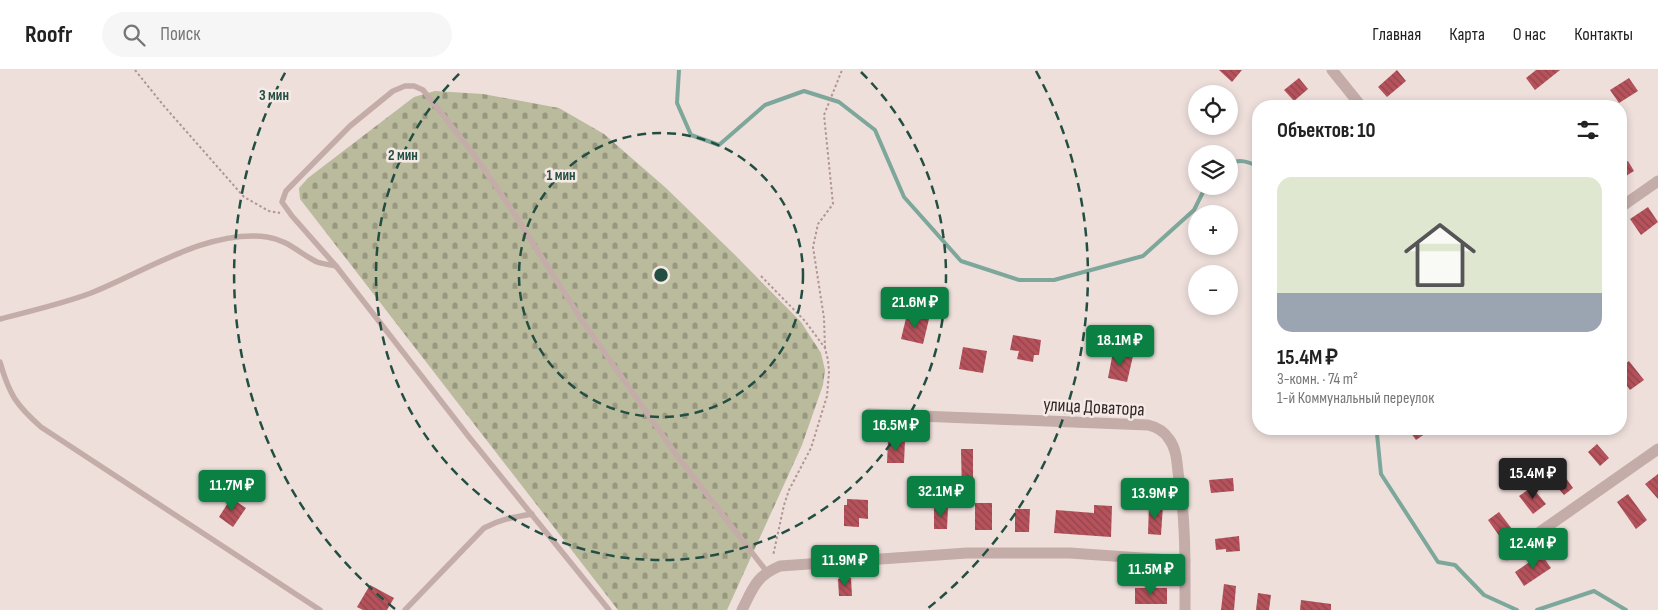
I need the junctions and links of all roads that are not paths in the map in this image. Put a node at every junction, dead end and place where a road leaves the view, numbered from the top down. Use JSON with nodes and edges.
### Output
{"nodes":[{"id":1,"x":1332,"y":70,"type":"edge"},
{"id":2,"x":1356,"y":100,"type":"edge"},
{"id":3,"x":1658,"y":182,"type":"edge"},
{"id":4,"x":1627,"y":203,"type":"edge"},
{"id":5,"x":336,"y":266,"type":"junction"},
{"id":6,"x":0,"y":319,"type":"edge"},
{"id":7,"x":0,"y":362,"type":"edge"},
{"id":8,"x":869,"y":414,"type":"dead end"},
{"id":9,"x":1658,"y":449,"type":"edge"},
{"id":10,"x":532,"y":514,"type":"junction"},
{"id":11,"x":1507,"y":555,"type":"dead end"},
{"id":12,"x":1185,"y":561,"type":"junction"},
{"id":13,"x":767,"y":572,"type":"junction"},
{"id":14,"x":320,"y":610,"type":"edge"},
{"id":15,"x":405,"y":610,"type":"edge"},
{"id":16,"x":609,"y":610,"type":"edge"},
{"id":17,"x":742,"y":610,"type":"edge"},
{"id":18,"x":1185,"y":610,"type":"edge"}],
"edges":[{"from":1,"to":2,"type":"street"},
{"from":3,"to":4,"type":"street"},
{"from":5,"to":6,"type":"lane"},
{"from":5,"to":10,"type":"lane"},
{"from":5,"to":13,"type":"lane"},
{"from":7,"to":14,"type":"lane"},
{"from":8,"to":12,"type":"street","name":"улица Доватора"},
{"from":9,"to":11,"type":"street"},
{"from":10,"to":15,"type":"lane"},
{"from":10,"to":16,"type":"lane"},
{"from":12,"to":13,"type":"street"},
{"from":12,"to":18,"type":"street","name":"улица Доватора"},
{"from":13,"to":17,"type":"street"}]}
